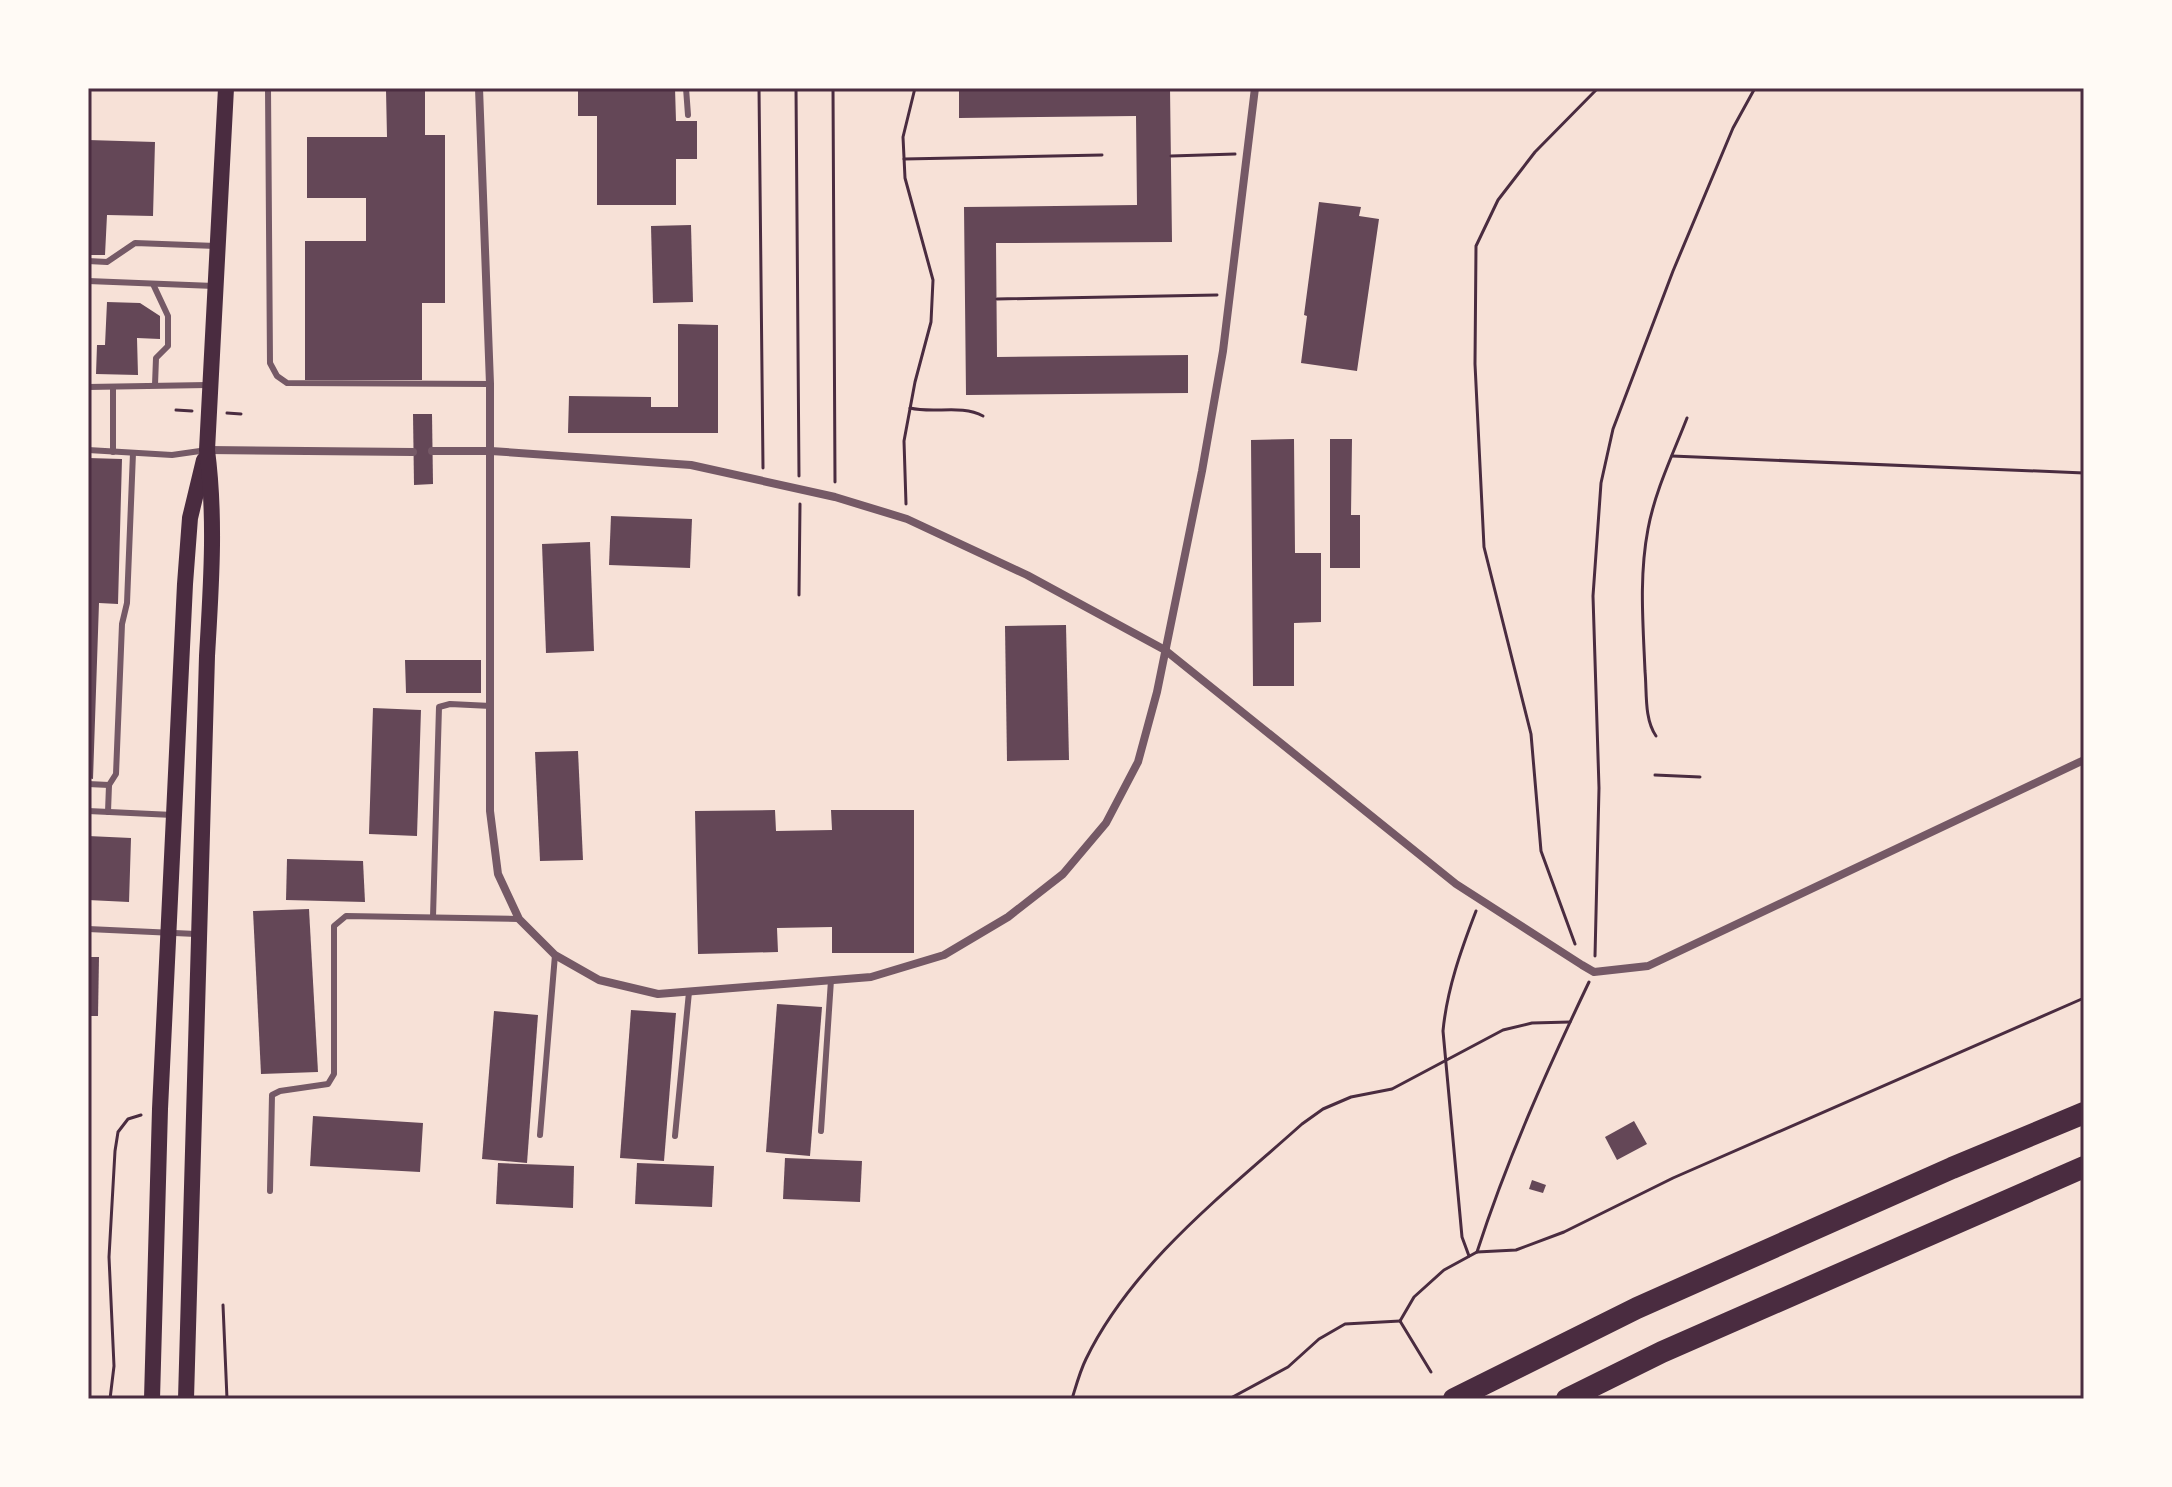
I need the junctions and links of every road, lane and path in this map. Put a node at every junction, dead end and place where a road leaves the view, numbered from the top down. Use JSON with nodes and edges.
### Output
{"nodes":[{"id":1,"x":226,"y":88,"type":"edge"},
{"id":2,"x":268,"y":88,"type":"edge"},
{"id":3,"x":479,"y":88,"type":"edge"},
{"id":4,"x":686,"y":88,"type":"edge"},
{"id":5,"x":759,"y":88,"type":"edge"},
{"id":6,"x":796,"y":88,"type":"edge"},
{"id":7,"x":833,"y":88,"type":"edge"},
{"id":8,"x":915,"y":88,"type":"edge"},
{"id":9,"x":1255,"y":88,"type":"edge"},
{"id":10,"x":1598,"y":88,"type":"edge"},
{"id":11,"x":1755,"y":88,"type":"edge"},
{"id":12,"x":688,"y":115,"type":"dead end"},
{"id":13,"x":1248,"y":154,"type":"junction"},
{"id":14,"x":1102,"y":155,"type":"dead end"},
{"id":15,"x":1171,"y":156,"type":"dead end"},
{"id":16,"x":904,"y":159,"type":"junction"},
{"id":17,"x":216,"y":246,"type":"junction"},
{"id":18,"x":88,"y":261,"type":"edge"},
{"id":19,"x":88,"y":281,"type":"edge"},
{"id":20,"x":153,"y":284,"type":"junction"},
{"id":21,"x":214,"y":286,"type":"junction"},
{"id":22,"x":1231,"y":295,"type":"junction"},
{"id":23,"x":997,"y":299,"type":"dead end"},
{"id":24,"x":490,"y":384,"type":"junction"},
{"id":25,"x":155,"y":385,"type":"junction"},
{"id":26,"x":211,"y":385,"type":"junction"},
{"id":27,"x":88,"y":387,"type":"edge"},
{"id":28,"x":113,"y":387,"type":"junction"},
{"id":29,"x":910,"y":408,"type":"junction"},
{"id":30,"x":983,"y":416,"type":"dead end"},
{"id":31,"x":1687,"y":418,"type":"dead end"},
{"id":32,"x":88,"y":450,"type":"edge"},
{"id":33,"x":207,"y":450,"type":"junction"},
{"id":34,"x":432,"y":451,"type":"dead end"},
{"id":35,"x":491,"y":451,"type":"junction"},
{"id":36,"x":113,"y":452,"type":"junction"},
{"id":37,"x":413,"y":452,"type":"dead end"},
{"id":38,"x":133,"y":453,"type":"junction"},
{"id":39,"x":1672,"y":456,"type":"junction"},
{"id":40,"x":2084,"y":473,"type":"edge"},
{"id":41,"x":763,"y":480,"type":"junction"},
{"id":42,"x":800,"y":489,"type":"junction"},
{"id":43,"x":835,"y":497,"type":"junction"},
{"id":44,"x":907,"y":519,"type":"junction"},
{"id":45,"x":799,"y":595,"type":"dead end"},
{"id":46,"x":1165,"y":650,"type":"junction"},
{"id":47,"x":491,"y":706,"type":"junction"},
{"id":48,"x":1656,"y":736,"type":"dead end"},
{"id":49,"x":2084,"y":760,"type":"edge"},
{"id":50,"x":1655,"y":775,"type":"dead end"},
{"id":51,"x":1700,"y":777,"type":"dead end"},
{"id":52,"x":88,"y":784,"type":"edge"},
{"id":53,"x":109,"y":785,"type":"junction"},
{"id":54,"x":88,"y":811,"type":"edge"},
{"id":55,"x":108,"y":812,"type":"junction"},
{"id":56,"x":173,"y":815,"type":"junction"},
{"id":57,"x":1480,"y":900,"type":"junction"},
{"id":58,"x":433,"y":917,"type":"junction"},
{"id":59,"x":519,"y":919,"type":"junction"},
{"id":60,"x":88,"y":929,"type":"edge"},
{"id":61,"x":168,"y":932,"type":"junction"},
{"id":62,"x":198,"y":934,"type":"junction"},
{"id":63,"x":555,"y":955,"type":"junction"},
{"id":64,"x":1582,"y":965,"type":"junction"},
{"id":65,"x":1594,"y":972,"type":"junction"},
{"id":66,"x":831,"y":980,"type":"junction"},
{"id":67,"x":689,"y":992,"type":"junction"},
{"id":68,"x":2084,"y":998,"type":"edge"},
{"id":69,"x":1570,"y":1022,"type":"junction"},
{"id":70,"x":1445,"y":1061,"type":"junction"},
{"id":71,"x":160,"y":1109,"type":"junction"},
{"id":72,"x":2084,"y":1113,"type":"edge"},
{"id":73,"x":821,"y":1131,"type":"dead end"},
{"id":74,"x":540,"y":1135,"type":"dead end"},
{"id":75,"x":675,"y":1136,"type":"dead end"},
{"id":76,"x":2084,"y":1167,"type":"edge"},
{"id":77,"x":270,"y":1191,"type":"dead end"},
{"id":78,"x":1477,"y":1252,"type":"junction"},
{"id":79,"x":1469,"y":1256,"type":"junction"},
{"id":80,"x":223,"y":1305,"type":"dead end"},
{"id":81,"x":1400,"y":1321,"type":"junction"},
{"id":82,"x":1431,"y":1372,"type":"dead end"},
{"id":83,"x":110,"y":1399,"type":"edge"},
{"id":84,"x":152,"y":1399,"type":"edge"},
{"id":85,"x":186,"y":1399,"type":"edge"},
{"id":86,"x":227,"y":1399,"type":"edge"},
{"id":87,"x":1072,"y":1399,"type":"edge"},
{"id":88,"x":1229,"y":1399,"type":"edge"},
{"id":89,"x":1454,"y":1399,"type":"edge"},
{"id":90,"x":1567,"y":1399,"type":"edge"}],
"edges":[{"from":1,"to":17,"type":"main road"},
{"from":2,"to":24,"type":"lane"},
{"from":3,"to":24,"type":"street"},
{"from":4,"to":12,"type":"lane"},
{"from":5,"to":41,"type":"path"},
{"from":6,"to":42,"type":"path"},
{"from":7,"to":43,"type":"path"},
{"from":8,"to":16,"type":"path"},
{"from":9,"to":13,"type":"street"},
{"from":10,"to":64,"type":"path"},
{"from":11,"to":65,"type":"path"},
{"from":13,"to":15,"type":"path"},
{"from":13,"to":22,"type":"street"},
{"from":14,"to":16,"type":"path"},
{"from":16,"to":29,"type":"path"},
{"from":17,"to":18,"type":"lane"},
{"from":17,"to":21,"type":"main road"},
{"from":19,"to":20,"type":"lane"},
{"from":20,"to":21,"type":"lane"},
{"from":20,"to":25,"type":"lane"},
{"from":21,"to":26,"type":"main road"},
{"from":22,"to":23,"type":"path"},
{"from":22,"to":46,"type":"street"},
{"from":24,"to":35,"type":"street"},
{"from":25,"to":26,"type":"lane"},
{"from":25,"to":28,"type":"lane"},
{"from":26,"to":33,"type":"main road"},
{"from":27,"to":28,"type":"lane"},
{"from":28,"to":36,"type":"lane"},
{"from":29,"to":30,"type":"path"},
{"from":29,"to":44,"type":"path"},
{"from":31,"to":39,"type":"path"},
{"from":32,"to":36,"type":"lane"},
{"from":33,"to":37,"type":"street"},
{"from":33,"to":38,"type":"lane"},
{"from":33,"to":56,"type":"main road"},
{"from":33,"to":62,"type":"main road"},
{"from":34,"to":35,"type":"street"},
{"from":35,"to":41,"type":"street"},
{"from":35,"to":47,"type":"street"},
{"from":36,"to":38,"type":"lane"},
{"from":38,"to":53,"type":"lane"},
{"from":39,"to":40,"type":"path"},
{"from":39,"to":48,"type":"path"},
{"from":41,"to":42,"type":"street"},
{"from":42,"to":43,"type":"street"},
{"from":42,"to":45,"type":"path"},
{"from":43,"to":44,"type":"street"},
{"from":44,"to":46,"type":"street"},
{"from":46,"to":57,"type":"street"},
{"from":46,"to":66,"type":"street"},
{"from":47,"to":58,"type":"lane"},
{"from":47,"to":59,"type":"street"},
{"from":49,"to":65,"type":"street"},
{"from":50,"to":51,"type":"path"},
{"from":52,"to":53,"type":"lane"},
{"from":53,"to":55,"type":"lane"},
{"from":54,"to":55,"type":"lane"},
{"from":55,"to":56,"type":"lane"},
{"from":56,"to":61,"type":"main road"},
{"from":57,"to":64,"type":"street"},
{"from":57,"to":70,"type":"path"},
{"from":58,"to":59,"type":"lane"},
{"from":58,"to":77,"type":"lane"},
{"from":59,"to":63,"type":"street"},
{"from":60,"to":61,"type":"lane"},
{"from":61,"to":62,"type":"lane"},
{"from":61,"to":71,"type":"main road"},
{"from":62,"to":85,"type":"main road"},
{"from":63,"to":67,"type":"street"},
{"from":63,"to":74,"type":"lane"},
{"from":64,"to":65,"type":"street"},
{"from":65,"to":69,"type":"path"},
{"from":66,"to":67,"type":"street"},
{"from":66,"to":73,"type":"lane"},
{"from":67,"to":75,"type":"lane"},
{"from":68,"to":78,"type":"path"},
{"from":69,"to":70,"type":"path"},
{"from":69,"to":78,"type":"path"},
{"from":70,"to":79,"type":"path"},
{"from":70,"to":87,"type":"path"},
{"from":71,"to":83,"type":"path"},
{"from":71,"to":84,"type":"main road"},
{"from":72,"to":89,"type":"highway"},
{"from":76,"to":90,"type":"highway"},
{"from":78,"to":79,"type":"path"},
{"from":79,"to":81,"type":"path"},
{"from":80,"to":86,"type":"path"},
{"from":81,"to":82,"type":"path"},
{"from":81,"to":88,"type":"path"}]}
